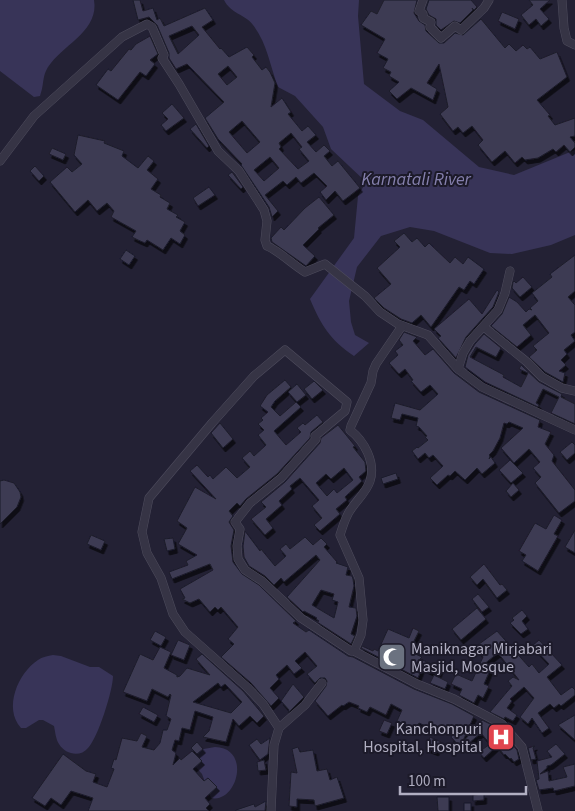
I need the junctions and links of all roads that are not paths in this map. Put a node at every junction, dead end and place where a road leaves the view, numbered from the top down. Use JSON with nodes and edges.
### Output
{"nodes":[{"id":1,"x":423,"y":0,"type":"edge"},
{"id":2,"x":489,"y":0,"type":"edge"},
{"id":3,"x":562,"y":0,"type":"edge"},
{"id":4,"x":575,"y":45,"type":"edge"},
{"id":5,"x":0,"y":161,"type":"edge"},
{"id":6,"x":510,"y":271,"type":"dead end"},
{"id":7,"x":402,"y":326,"type":"junction"},
{"id":8,"x":484,"y":327,"type":"junction"},
{"id":9,"x":458,"y":369,"type":"junction"},
{"id":10,"x":575,"y":391,"type":"edge"},
{"id":11,"x":575,"y":430,"type":"edge"},
{"id":12,"x":354,"y":651,"type":"junction"},
{"id":13,"x":322,"y":683,"type":"dead end"},
{"id":14,"x":280,"y":728,"type":"junction"},
{"id":15,"x":271,"y":811,"type":"edge"},
{"id":16,"x":538,"y":811,"type":"edge"}],
"edges":[{"from":1,"to":2,"type":"street"},
{"from":3,"to":4,"type":"street"},
{"from":5,"to":7,"type":"street"},
{"from":6,"to":8,"type":"street"},
{"from":7,"to":9,"type":"street"},
{"from":7,"to":12,"type":"street"},
{"from":8,"to":9,"type":"street"},
{"from":8,"to":10,"type":"street"},
{"from":9,"to":11,"type":"street"},
{"from":12,"to":14,"type":"street"},
{"from":12,"to":16,"type":"street"},
{"from":13,"to":14,"type":"street"},
{"from":14,"to":15,"type":"street"}]}
